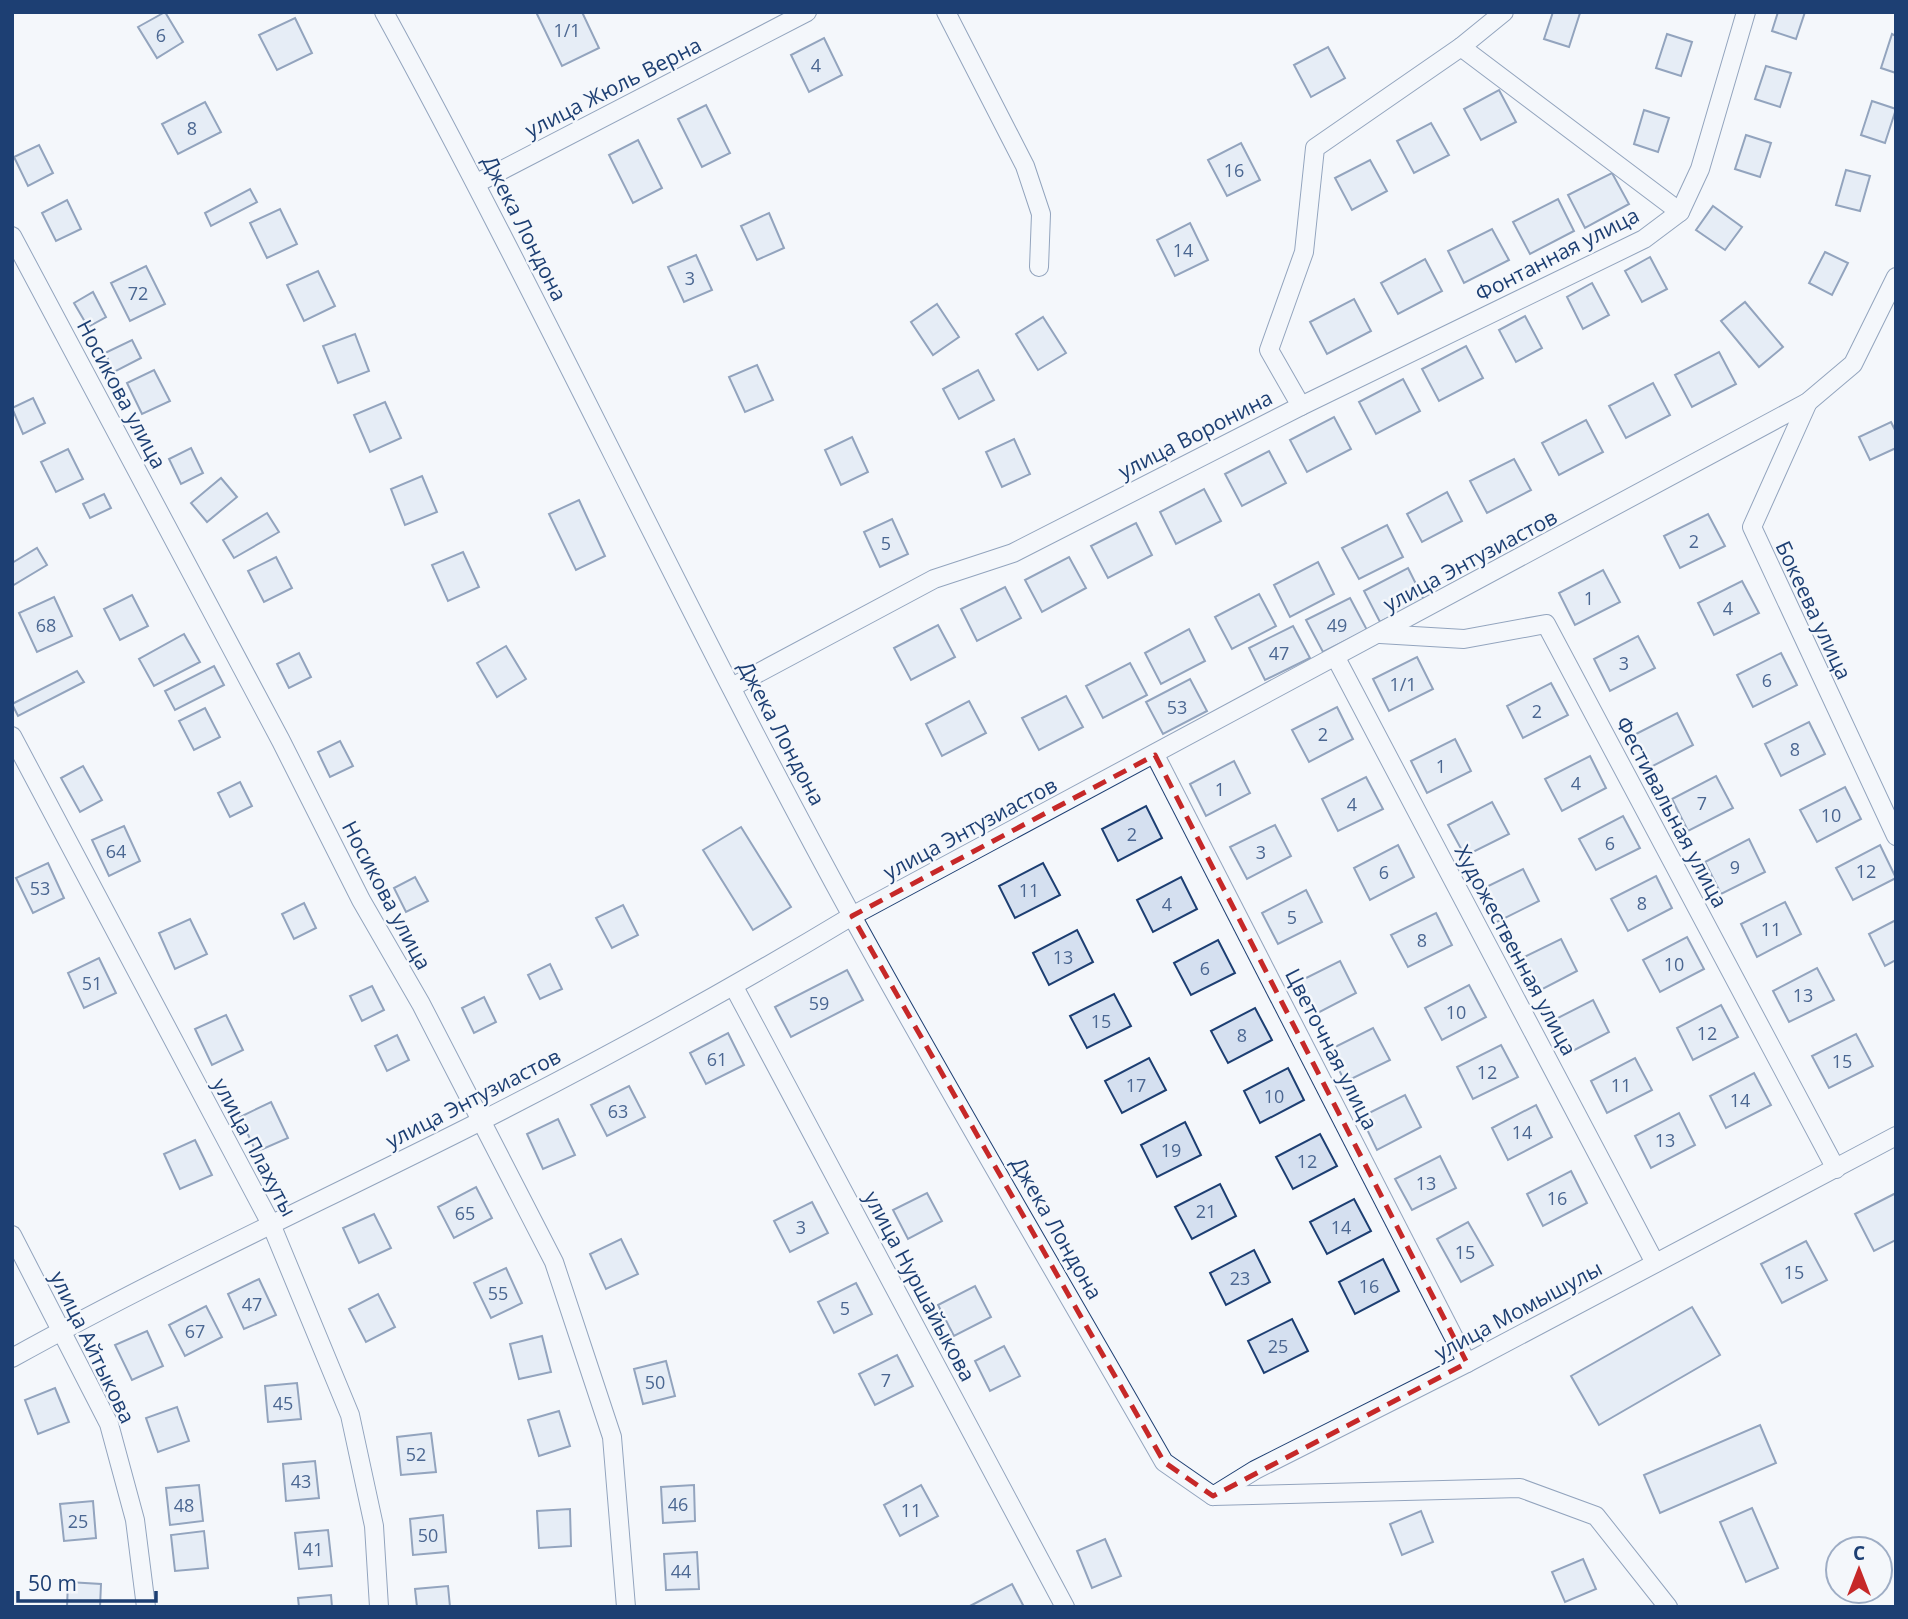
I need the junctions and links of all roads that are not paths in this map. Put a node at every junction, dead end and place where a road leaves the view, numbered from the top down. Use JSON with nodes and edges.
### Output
{"nodes":[{"id":1,"x":384,"y":12,"type":"edge"},
{"id":2,"x":807,"y":12,"type":"edge"},
{"id":3,"x":946,"y":12,"type":"edge"},
{"id":4,"x":1504,"y":12,"type":"edge"},
{"id":5,"x":1745,"y":12,"type":"edge"},
{"id":6,"x":1461,"y":47,"type":"junction"},
{"id":7,"x":477,"y":183,"type":"junction"},
{"id":8,"x":1679,"y":212,"type":"junction"},
{"id":9,"x":12,"y":236,"type":"edge"},
{"id":10,"x":1039,"y":267,"type":"dead end"},
{"id":11,"x":1896,"y":277,"type":"edge"},
{"id":12,"x":1808,"y":402,"type":"junction"},
{"id":13,"x":1301,"y":406,"type":"junction"},
{"id":14,"x":1380,"y":634,"type":"junction"},
{"id":15,"x":1336,"y":658,"type":"junction"},
{"id":16,"x":732,"y":687,"type":"junction"},
{"id":17,"x":12,"y":736,"type":"edge"},
{"id":18,"x":1156,"y":755,"type":"junction"},
{"id":19,"x":1896,"y":836,"type":"edge"},
{"id":20,"x":852,"y":916,"type":"junction"},
{"id":21,"x":734,"y":987,"type":"junction"},
{"id":22,"x":481,"y":1121,"type":"junction"},
{"id":23,"x":1896,"y":1136,"type":"edge"},
{"id":24,"x":1836,"y":1169,"type":"junction"},
{"id":25,"x":271,"y":1224,"type":"junction"},
{"id":26,"x":12,"y":1235,"type":"edge"},
{"id":27,"x":1655,"y":1263,"type":"junction"},
{"id":28,"x":62,"y":1330,"type":"junction"},
{"id":29,"x":12,"y":1358,"type":"edge"},
{"id":30,"x":1467,"y":1363,"type":"junction"},
{"id":31,"x":1213,"y":1496,"type":"junction"},
{"id":32,"x":146,"y":1607,"type":"edge"},
{"id":33,"x":379,"y":1607,"type":"edge"},
{"id":34,"x":626,"y":1607,"type":"edge"},
{"id":35,"x":1065,"y":1607,"type":"edge"},
{"id":36,"x":1668,"y":1607,"type":"edge"}],
"edges":[{"from":1,"to":7,"type":"street","name":"Джека Лондона"},
{"from":2,"to":7,"type":"street","name":"улица Жюль Верна"},
{"from":3,"to":10,"type":"street"},
{"from":4,"to":6,"type":"street","name":"улица Воронина"},
{"from":5,"to":8,"type":"street","name":"Фонтанная улица"},
{"from":6,"to":8,"type":"street"},
{"from":6,"to":13,"type":"street","name":"улица Воронина"},
{"from":7,"to":16,"type":"street","name":"Джека Лондона"},
{"from":8,"to":13,"type":"street","name":"Фонтанная улица"},
{"from":9,"to":22,"type":"street","name":"Носикова улица"},
{"from":11,"to":12,"type":"street","name":"улица Энтузиастов"},
{"from":12,"to":14,"type":"street","name":"улица Энтузиастов"},
{"from":12,"to":19,"type":"street","name":"Бокеева улица"},
{"from":13,"to":16,"type":"street","name":"улица Воронина"},
{"from":14,"to":15,"type":"street","name":"улица Энтузиастов"},
{"from":14,"to":24,"type":"street","name":"Фестивальная улица"},
{"from":15,"to":18,"type":"street","name":"улица Энтузиастов"},
{"from":15,"to":27,"type":"street","name":"Художественная улица"},
{"from":16,"to":20,"type":"street","name":"Джека Лондона"},
{"from":17,"to":25,"type":"street","name":"улица Плахуты"},
{"from":18,"to":20,"type":"street","name":"улица Энтузиастов"},
{"from":18,"to":30,"type":"street","name":"Цветочная улица"},
{"from":20,"to":21,"type":"street","name":"улица Энтузиастов"},
{"from":20,"to":31,"type":"street","name":"Джека Лондона"},
{"from":21,"to":22,"type":"street","name":"улица Энтузиастов"},
{"from":21,"to":35,"type":"street","name":"улица Нуршайыкова"},
{"from":22,"to":25,"type":"street","name":"улица Энтузиастов"},
{"from":22,"to":34,"type":"street","name":"Носикова улица"},
{"from":23,"to":24,"type":"street","name":"улица Момышулы"},
{"from":24,"to":27,"type":"street","name":"улица Момышулы"},
{"from":25,"to":28,"type":"street","name":"улица Энтузиастов"},
{"from":25,"to":33,"type":"street","name":"улица Плахуты"},
{"from":26,"to":28,"type":"street","name":"улица Айтыкова"},
{"from":27,"to":30,"type":"street","name":"улица Момышулы"},
{"from":28,"to":29,"type":"street","name":"улица Энтузиастов"},
{"from":28,"to":32,"type":"street","name":"улица Айтыкова"},
{"from":30,"to":31,"type":"street","name":"улица Момышулы"},
{"from":31,"to":36,"type":"street"}]}
